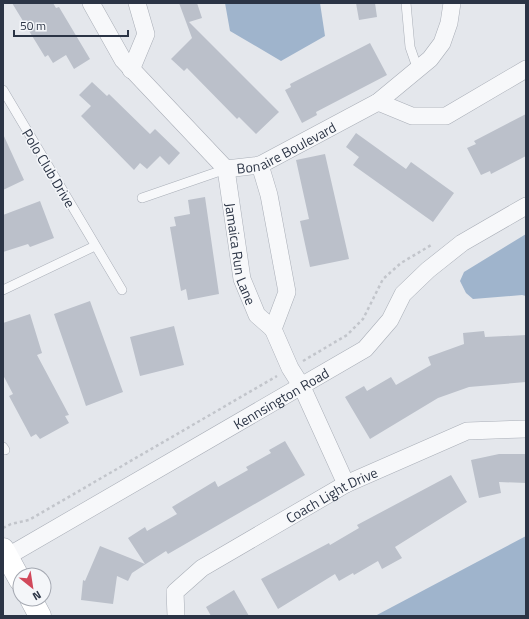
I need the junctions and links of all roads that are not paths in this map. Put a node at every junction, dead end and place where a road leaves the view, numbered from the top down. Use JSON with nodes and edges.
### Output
{"nodes":[{"id":1,"x":91,"y":3,"type":"edge"},
{"id":2,"x":137,"y":3,"type":"edge"},
{"id":3,"x":406,"y":3,"type":"edge"},
{"id":4,"x":452,"y":3,"type":"edge"},
{"id":5,"x":526,"y":69,"type":"edge"},
{"id":6,"x":131,"y":70,"type":"junction"},
{"id":7,"x":418,"y":70,"type":"junction"},
{"id":8,"x":3,"y":90,"type":"edge"},
{"id":9,"x":378,"y":102,"type":"junction"},
{"id":10,"x":260,"y":165,"type":"junction"},
{"id":11,"x":226,"y":169,"type":"junction"},
{"id":12,"x":142,"y":198,"type":"dead end"},
{"id":13,"x":526,"y":206,"type":"edge"},
{"id":14,"x":95,"y":246,"type":"junction"},
{"id":15,"x":3,"y":290,"type":"edge"},
{"id":16,"x":122,"y":290,"type":"dead end"},
{"id":17,"x":272,"y":329,"type":"junction"},
{"id":18,"x":302,"y":387,"type":"junction"},
{"id":19,"x":526,"y":429,"type":"edge"},
{"id":20,"x":346,"y":484,"type":"junction"},
{"id":21,"x":4,"y":555,"type":"edge"},
{"id":22,"x":12,"y":568,"type":"edge"},
{"id":23,"x":35,"y":607,"type":"edge"},
{"id":24,"x":40,"y":616,"type":"edge"},
{"id":25,"x":176,"y":616,"type":"edge"}],
"edges":[{"from":1,"to":6,"type":"street","name":"Bonaire Boulevard"},
{"from":2,"to":6,"type":"street"},
{"from":3,"to":7,"type":"lane"},
{"from":4,"to":7,"type":"street","name":"Bonaire Boulevard"},
{"from":5,"to":9,"type":"street"},
{"from":6,"to":11,"type":"street","name":"Bonaire Boulevard"},
{"from":7,"to":9,"type":"street","name":"Bonaire Boulevard"},
{"from":8,"to":14,"type":"lane","name":"Polo Club Drive"},
{"from":9,"to":10,"type":"street","name":"Bonaire Boulevard"},
{"from":10,"to":11,"type":"street","name":"Bonaire Boulevard"},
{"from":10,"to":17,"type":"street","name":"Jamaica Run Lane"},
{"from":11,"to":12,"type":"lane"},
{"from":11,"to":17,"type":"street","name":"Jamaica Run Lane"},
{"from":13,"to":18,"type":"street","name":"Kennsington Road"},
{"from":14,"to":15,"type":"lane"},
{"from":14,"to":16,"type":"lane","name":"Polo Club Drive"},
{"from":17,"to":18,"type":"street","name":"Jamaica Run Lane"},
{"from":18,"to":20,"type":"street","name":"Jamaica Run Lane"},
{"from":18,"to":21,"type":"street","name":"Kennsington Road"},
{"from":19,"to":20,"type":"street","name":"Coach Light Drive"},
{"from":20,"to":25,"type":"street","name":"Coach Light Drive"},
{"from":21,"to":22,"type":"main road"},
{"from":23,"to":24,"type":"main road"}]}
